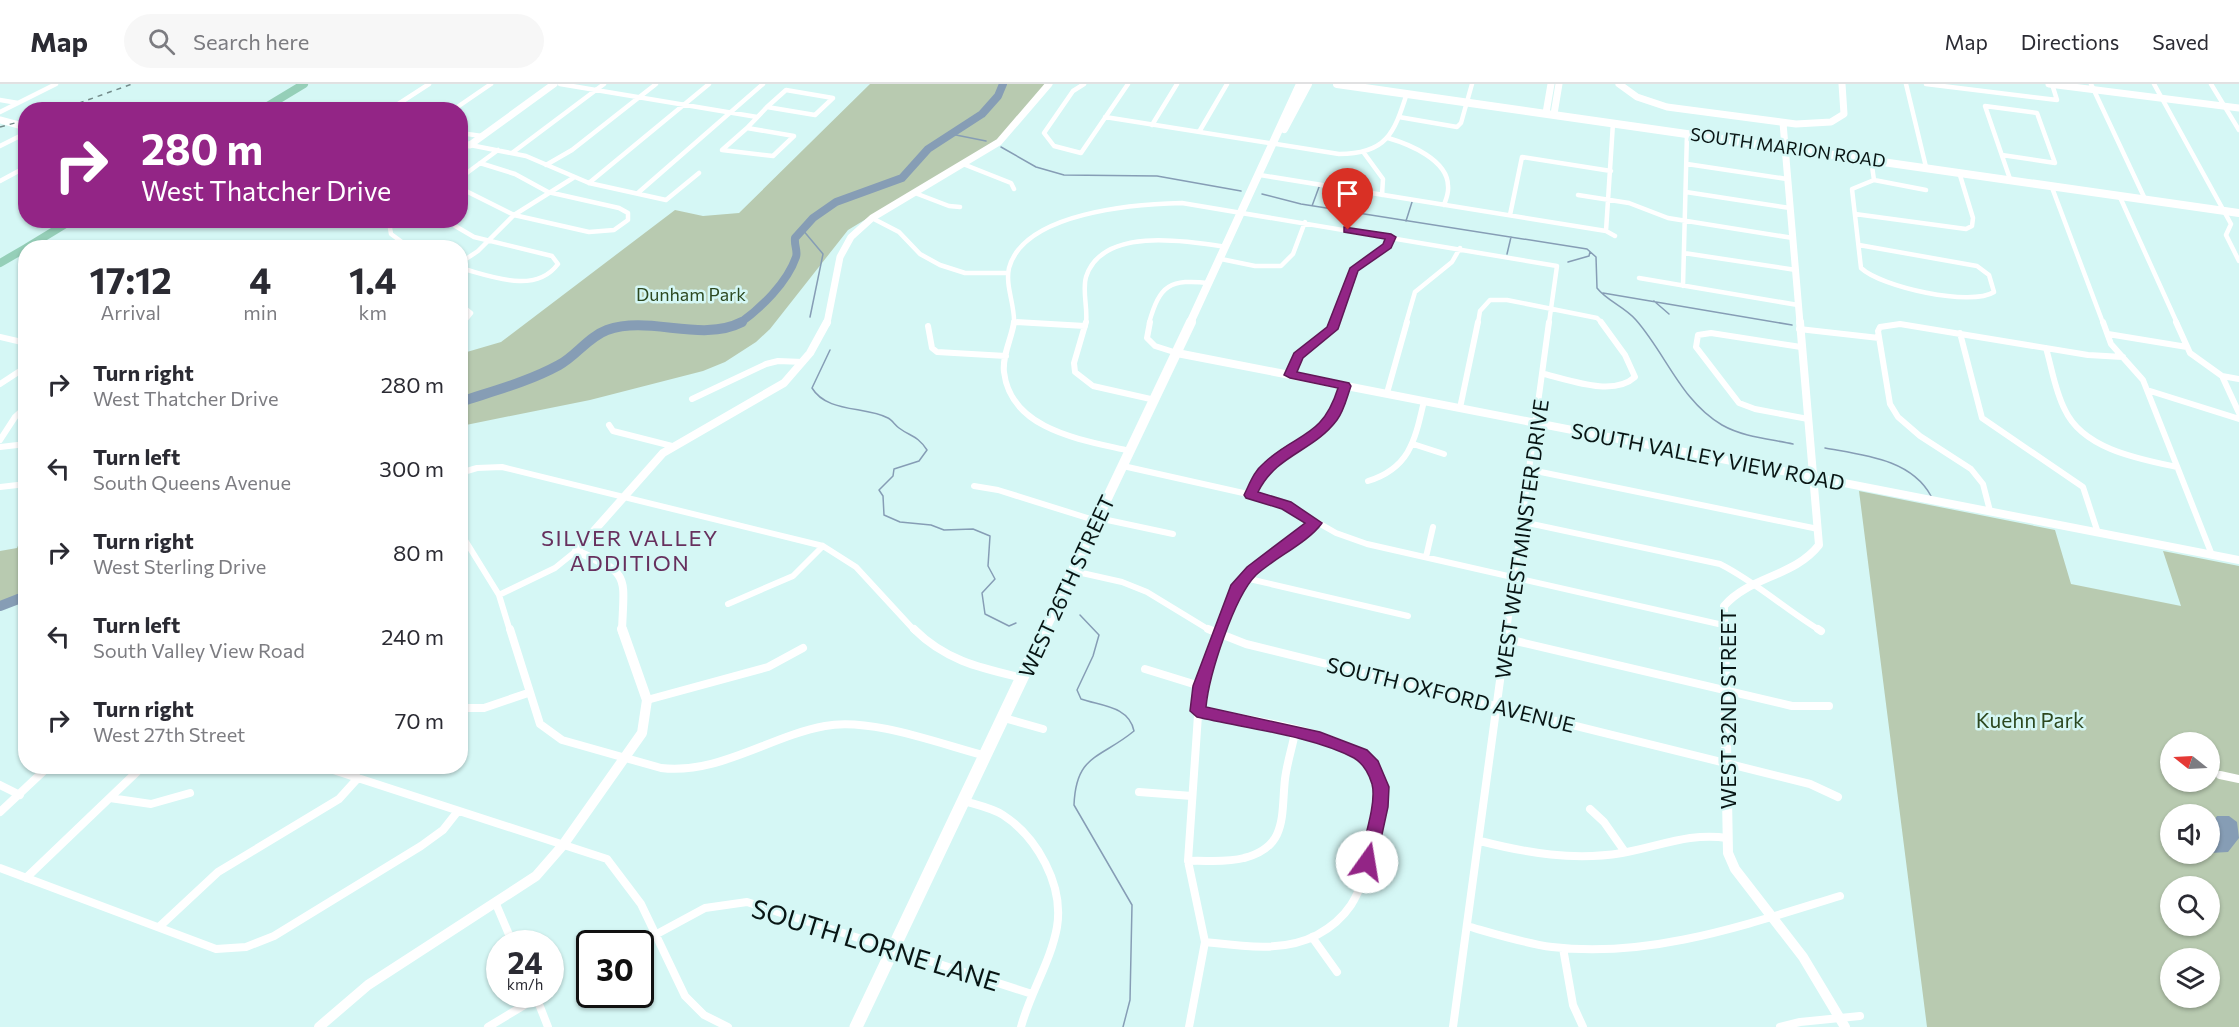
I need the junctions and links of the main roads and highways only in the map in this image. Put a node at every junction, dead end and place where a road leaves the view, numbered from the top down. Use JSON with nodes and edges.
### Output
{"nodes":[{"id":1,"x":304,"y":84,"type":"edge"},
{"id":2,"x":1300,"y":84,"type":"edge"},
{"id":3,"x":1308,"y":84,"type":"edge"},
{"id":4,"x":1337,"y":84,"type":"edge"},
{"id":5,"x":274,"y":102,"type":"edge"},
{"id":6,"x":1275,"y":144,"type":"junction"},
{"id":7,"x":2239,"y":213,"type":"edge"},
{"id":8,"x":59,"y":228,"type":"edge"},
{"id":9,"x":39,"y":240,"type":"edge"},
{"id":10,"x":18,"y":253,"type":"edge"},
{"id":11,"x":0,"y":263,"type":"edge"},
{"id":12,"x":856,"y":1027,"type":"edge"}],
"edges":[{"from":1,"to":5,"type":"main road"},
{"from":2,"to":6,"type":"main road","name":"WEST 26TH STREET"},
{"from":3,"to":6,"type":"main road","name":"WEST 26TH STREET"},
{"from":4,"to":7,"type":"main road","name":"SOUTH MARION ROAD"},
{"from":6,"to":12,"type":"main road","name":"WEST 26TH STREET"},
{"from":8,"to":9,"type":"main road"},
{"from":10,"to":11,"type":"main road"}]}
